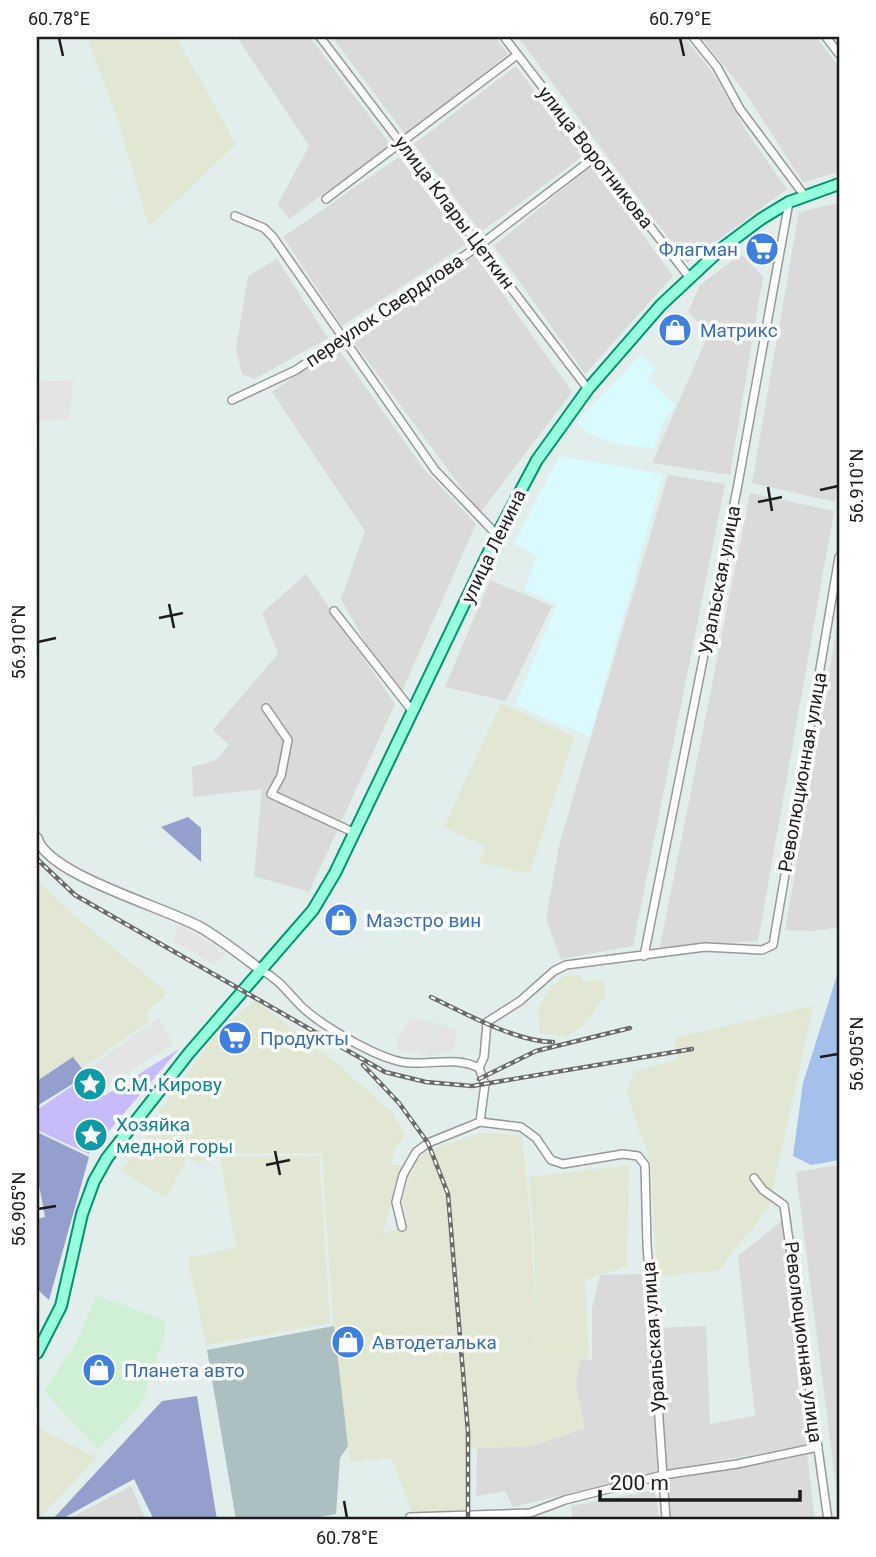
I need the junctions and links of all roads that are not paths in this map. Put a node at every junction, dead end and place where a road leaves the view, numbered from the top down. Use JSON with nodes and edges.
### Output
{"nodes":[{"id":1,"x":320,"y":37,"type":"edge"},
{"id":2,"x":503,"y":37,"type":"edge"},
{"id":3,"x":693,"y":37,"type":"edge"},
{"id":4,"x":826,"y":37,"type":"edge"},
{"id":5,"x":839,"y":54,"type":"edge"},
{"id":6,"x":517,"y":55,"type":"junction"},
{"id":7,"x":403,"y":143,"type":"junction"},
{"id":8,"x":595,"y":156,"type":"junction"},
{"id":9,"x":839,"y":184,"type":"edge"},
{"id":10,"x":804,"y":195,"type":"junction"},
{"id":11,"x":326,"y":199,"type":"dead end"},
{"id":12,"x":789,"y":202,"type":"junction"},
{"id":13,"x":235,"y":216,"type":"dead end"},
{"id":14,"x":480,"y":245,"type":"junction"},
{"id":15,"x":689,"y":277,"type":"junction"},
{"id":16,"x":341,"y":338,"type":"junction"},
{"id":17,"x":588,"y":389,"type":"junction"},
{"id":18,"x":232,"y":400,"type":"dead end"},
{"id":19,"x":497,"y":535,"type":"junction"},
{"id":20,"x":839,"y":557,"type":"edge"},
{"id":21,"x":334,"y":611,"type":"dead end"},
{"id":22,"x":266,"y":708,"type":"dead end"},
{"id":23,"x":413,"y":712,"type":"junction"},
{"id":24,"x":355,"y":833,"type":"junction"},
{"id":25,"x":37,"y":838,"type":"edge"},
{"id":26,"x":644,"y":956,"type":"junction"},
{"id":27,"x":261,"y":970,"type":"junction"},
{"id":28,"x":479,"y":1068,"type":"junction"},
{"id":29,"x":480,"y":1122,"type":"junction"},
{"id":30,"x":754,"y":1178,"type":"dead end"},
{"id":31,"x":402,"y":1227,"type":"dead end"},
{"id":32,"x":37,"y":1353,"type":"edge"},
{"id":33,"x":818,"y":1447,"type":"junction"},
{"id":34,"x":663,"y":1475,"type":"junction"},
{"id":35,"x":410,"y":1517,"type":"dead end"},
{"id":36,"x":454,"y":1518,"type":"edge"},
{"id":37,"x":666,"y":1520,"type":"edge"},
{"id":38,"x":828,"y":1520,"type":"edge"}],
"edges":[{"from":1,"to":7,"type":"street","name":"улица Клары Цеткин"},
{"from":2,"to":6,"type":"street","name":"улица Воротникова"},
{"from":3,"to":10,"type":"street"},
{"from":4,"to":5,"type":"street"},
{"from":6,"to":7,"type":"street"},
{"from":6,"to":8,"type":"street","name":"улица Воротникова"},
{"from":7,"to":11,"type":"street"},
{"from":7,"to":14,"type":"street","name":"улица Клары Цеткин"},
{"from":8,"to":14,"type":"street","name":"переулок Свердлова"},
{"from":8,"to":15,"type":"street","name":"улица Воротникова"},
{"from":9,"to":10,"type":"main road","name":"улица Ленина"},
{"from":10,"to":12,"type":"main road","name":"улица Ленина"},
{"from":12,"to":15,"type":"main road","name":"улица Ленина"},
{"from":12,"to":26,"type":"street","name":"Уральская улица"},
{"from":13,"to":16,"type":"street"},
{"from":14,"to":16,"type":"street","name":"переулок Свердлова"},
{"from":14,"to":17,"type":"street","name":"улица Клары Цеткин"},
{"from":15,"to":17,"type":"main road","name":"улица Ленина"},
{"from":16,"to":18,"type":"street","name":"переулок Свердлова"},
{"from":16,"to":19,"type":"street"},
{"from":17,"to":19,"type":"main road","name":"улица Ленина"},
{"from":19,"to":23,"type":"main road","name":"улица Ленина"},
{"from":20,"to":26,"type":"street","name":"Революционная улица"},
{"from":21,"to":23,"type":"street"},
{"from":22,"to":24,"type":"street"},
{"from":23,"to":24,"type":"main road","name":"улица Ленина"},
{"from":24,"to":27,"type":"main road","name":"улица Ленина"},
{"from":25,"to":27,"type":"street"},
{"from":26,"to":28,"type":"street"},
{"from":27,"to":28,"type":"street"},
{"from":27,"to":32,"type":"main road","name":"улица Ленина"},
{"from":28,"to":29,"type":"street"},
{"from":29,"to":31,"type":"street"},
{"from":29,"to":34,"type":"street","name":"Уральская улица"},
{"from":30,"to":33,"type":"street","name":"Революционная улица"},
{"from":33,"to":34,"type":"street"},
{"from":33,"to":38,"type":"street","name":"Революционная улица"},
{"from":34,"to":36,"type":"street"},
{"from":34,"to":37,"type":"street","name":"Уральская улица"},
{"from":35,"to":36,"type":"street"}]}
